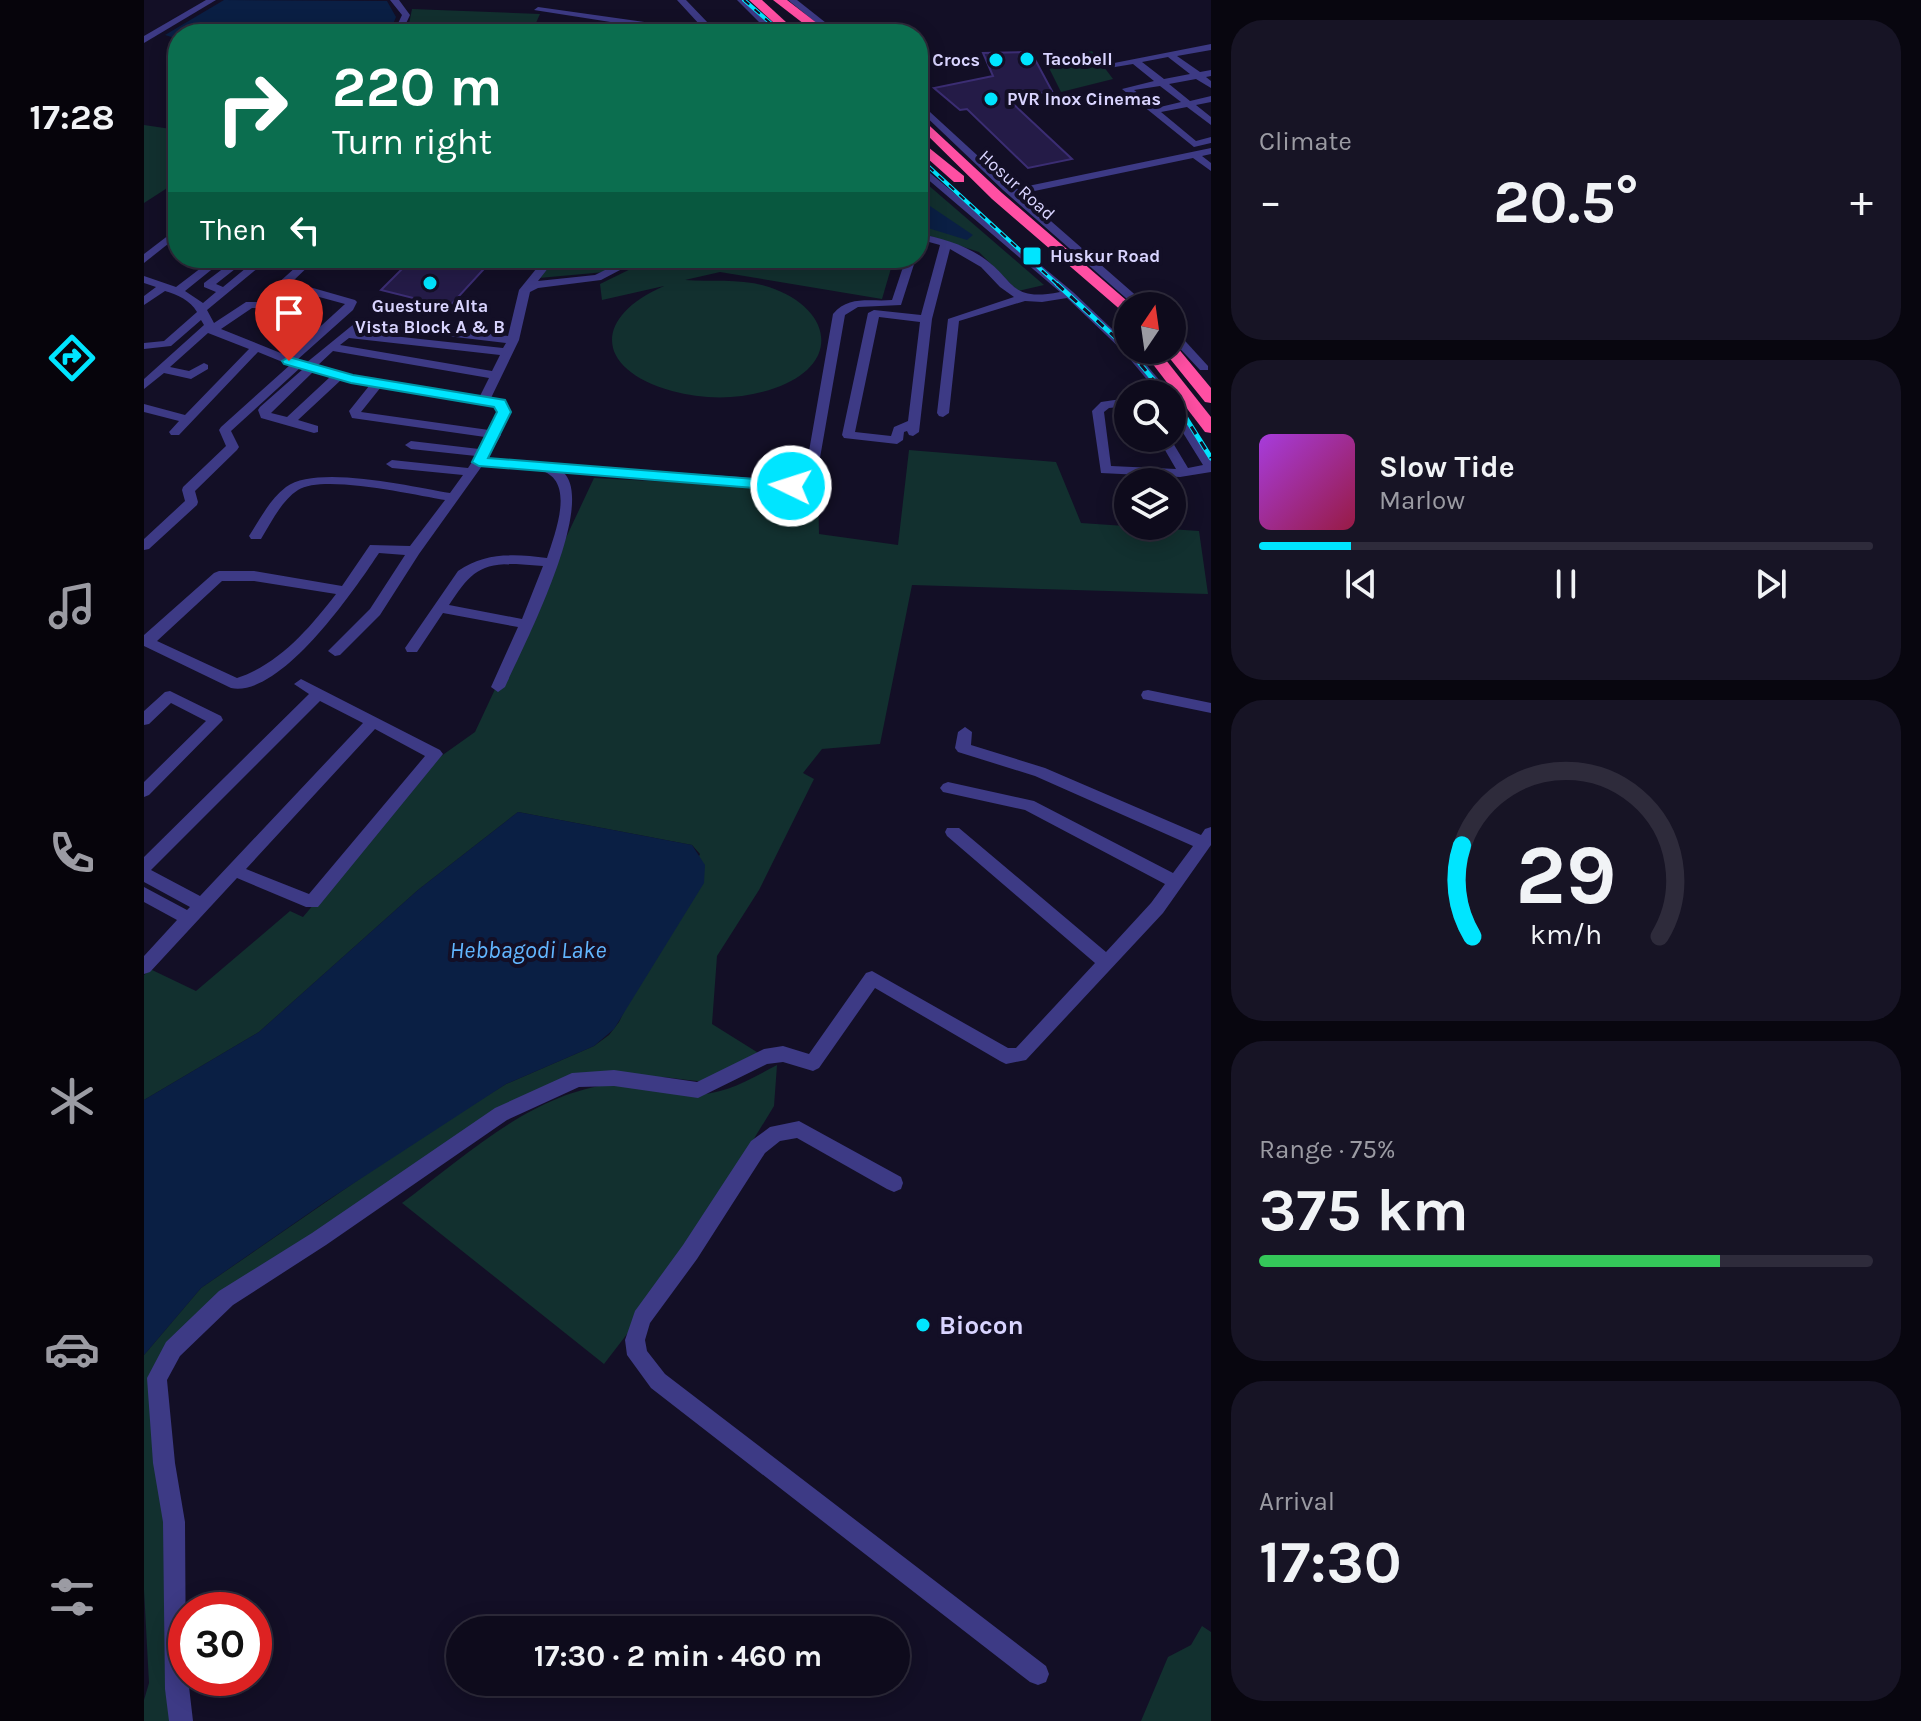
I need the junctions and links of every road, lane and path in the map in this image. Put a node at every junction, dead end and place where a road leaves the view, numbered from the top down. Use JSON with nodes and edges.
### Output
{"nodes":[{"id":1,"x":212,"y":0,"type":"edge"},
{"id":2,"x":394,"y":0,"type":"edge"},
{"id":3,"x":681,"y":0,"type":"edge"},
{"id":4,"x":741,"y":0,"type":"edge"},
{"id":5,"x":755,"y":0,"type":"edge"},
{"id":6,"x":767,"y":0,"type":"edge"},
{"id":7,"x":779,"y":0,"type":"edge"},
{"id":8,"x":792,"y":0,"type":"edge"},
{"id":9,"x":538,"y":10,"type":"dead end"},
{"id":10,"x":171,"y":24,"type":"edge"},
{"id":11,"x":402,"y":24,"type":"edge"},
{"id":12,"x":632,"y":24,"type":"edge"},
{"id":13,"x":704,"y":24,"type":"edge"},
{"id":14,"x":766,"y":24,"type":"edge"},
{"id":15,"x":782,"y":24,"type":"edge"},
{"id":16,"x":795,"y":24,"type":"edge"},
{"id":17,"x":811,"y":24,"type":"edge"},
{"id":18,"x":823,"y":24,"type":"edge"},
{"id":19,"x":168,"y":26,"type":"edge"},
{"id":20,"x":1193,"y":38,"type":"dead end"},
{"id":21,"x":144,"y":40,"type":"edge"},
{"id":22,"x":1170,"y":41,"type":"dead end"},
{"id":23,"x":1151,"y":45,"type":"dead end"},
{"id":24,"x":1132,"y":48,"type":"dead end"},
{"id":25,"x":1209,"y":48,"type":"edge"},
{"id":26,"x":1112,"y":50,"type":"dead end"},
{"id":27,"x":1184,"y":52,"type":"junction"},
{"id":28,"x":1166,"y":55,"type":"junction"},
{"id":29,"x":1135,"y":60,"type":"junction"},
{"id":30,"x":1109,"y":65,"type":"dead end"},
{"id":31,"x":1211,"y":73,"type":"edge"},
{"id":32,"x":1198,"y":75,"type":"junction"},
{"id":33,"x":1162,"y":82,"type":"junction"},
{"id":34,"x":1211,"y":85,"type":"edge"},
{"id":35,"x":1211,"y":99,"type":"edge"},
{"id":36,"x":1188,"y":104,"type":"junction"},
{"id":37,"x":1154,"y":111,"type":"junction"},
{"id":38,"x":1211,"y":122,"type":"edge"},
{"id":39,"x":928,"y":127,"type":"edge"},
{"id":40,"x":1211,"y":140,"type":"edge"},
{"id":41,"x":1194,"y":149,"type":"junction"},
{"id":42,"x":928,"y":150,"type":"edge"},
{"id":43,"x":1211,"y":151,"type":"edge"},
{"id":44,"x":1211,"y":168,"type":"edge"},
{"id":45,"x":928,"y":174,"type":"edge"},
{"id":46,"x":997,"y":195,"type":"junction"},
{"id":47,"x":928,"y":239,"type":"edge"},
{"id":48,"x":168,"y":240,"type":"edge"},
{"id":49,"x":946,"y":244,"type":"junction"},
{"id":50,"x":144,"y":260,"type":"edge"},
{"id":51,"x":208,"y":268,"type":"edge"},
{"id":52,"x":231,"y":268,"type":"edge"},
{"id":53,"x":253,"y":268,"type":"edge"},
{"id":54,"x":302,"y":268,"type":"edge"},
{"id":55,"x":543,"y":268,"type":"edge"},
{"id":56,"x":618,"y":268,"type":"edge"},
{"id":57,"x":908,"y":268,"type":"edge"},
{"id":58,"x":144,"y":279,"type":"edge"},
{"id":59,"x":285,"y":284,"type":"junction"},
{"id":60,"x":164,"y":286,"type":"junction"},
{"id":61,"x":525,"y":290,"type":"junction"},
{"id":62,"x":178,"y":291,"type":"junction"},
{"id":63,"x":224,"y":291,"type":"junction"},
{"id":64,"x":1124,"y":292,"type":"edge"},
{"id":65,"x":274,"y":294,"type":"junction"},
{"id":66,"x":1069,"y":294,"type":"junction"},
{"id":67,"x":1114,"y":297,"type":"edge"},
{"id":68,"x":1023,"y":298,"type":"junction"},
{"id":69,"x":300,"y":301,"type":"dead end"},
{"id":70,"x":144,"y":302,"type":"edge"},
{"id":71,"x":202,"y":311,"type":"junction"},
{"id":72,"x":1114,"y":314,"type":"edge"},
{"id":73,"x":926,"y":319,"type":"junction"},
{"id":74,"x":211,"y":328,"type":"junction"},
{"id":75,"x":346,"y":334,"type":"junction"},
{"id":76,"x":1114,"y":337,"type":"edge"},
{"id":77,"x":513,"y":340,"type":"junction"},
{"id":78,"x":330,"y":347,"type":"junction"},
{"id":79,"x":145,"y":348,"type":"edge"},
{"id":80,"x":256,"y":348,"type":"junction"},
{"id":81,"x":507,"y":352,"type":"junction"},
{"id":82,"x":1186,"y":354,"type":"edge"},
{"id":83,"x":1186,"y":362,"type":"edge"},
{"id":84,"x":1140,"y":364,"type":"edge"},
{"id":85,"x":1161,"y":364,"type":"edge"},
{"id":86,"x":301,"y":365,"type":"junction"},
{"id":87,"x":204,"y":367,"type":"dead end"},
{"id":88,"x":162,"y":369,"type":"junction"},
{"id":89,"x":1197,"y":370,"type":"junction"},
{"id":90,"x":495,"y":375,"type":"junction"},
{"id":91,"x":338,"y":376,"type":"junction"},
{"id":92,"x":1153,"y":380,"type":"edge"},
{"id":93,"x":377,"y":384,"type":"junction"},
{"id":94,"x":144,"y":385,"type":"edge"},
{"id":95,"x":1211,"y":398,"type":"edge"},
{"id":96,"x":484,"y":400,"type":"junction"},
{"id":97,"x":1114,"y":404,"type":"edge"},
{"id":98,"x":144,"y":408,"type":"edge"},
{"id":99,"x":943,"y":413,"type":"dead end"},
{"id":100,"x":187,"y":419,"type":"junction"},
{"id":101,"x":289,"y":422,"type":"junction"},
{"id":102,"x":1186,"y":427,"type":"edge"},
{"id":103,"x":1211,"y":428,"type":"edge"},
{"id":104,"x":314,"y":429,"type":"dead end"},
{"id":105,"x":175,"y":432,"type":"dead end"},
{"id":106,"x":495,"y":435,"type":"junction"},
{"id":107,"x":411,"y":445,"type":"dead end"},
{"id":108,"x":1172,"y":452,"type":"edge"},
{"id":109,"x":479,"y":462,"type":"junction"},
{"id":110,"x":392,"y":464,"type":"dead end"},
{"id":111,"x":1210,"y":466,"type":"edge"},
{"id":112,"x":1181,"y":468,"type":"joint"},
{"id":113,"x":547,"y":469,"type":"junction"},
{"id":114,"x":1114,"y":470,"type":"edge"},
{"id":115,"x":452,"y":497,"type":"junction"},
{"id":116,"x":256,"y":536,"type":"dead end"},
{"id":117,"x":144,"y":546,"type":"edge"},
{"id":118,"x":414,"y":551,"type":"junction"},
{"id":119,"x":551,"y":563,"type":"junction"},
{"id":120,"x":346,"y":591,"type":"junction"},
{"id":121,"x":441,"y":608,"type":"junction"},
{"id":122,"x":525,"y":624,"type":"junction"},
{"id":123,"x":146,"y":641,"type":"edge"},
{"id":124,"x":412,"y":648,"type":"dead end"},
{"id":125,"x":335,"y":651,"type":"dead end"},
{"id":126,"x":301,"y":684,"type":"dead end"},
{"id":127,"x":498,"y":687,"type":"dead end"},
{"id":128,"x":319,"y":693,"type":"junction"},
{"id":129,"x":1148,"y":695,"type":"dead end"},
{"id":130,"x":1211,"y":708,"type":"edge"},
{"id":131,"x":144,"y":720,"type":"edge"},
{"id":132,"x":373,"y":722,"type":"junction"},
{"id":133,"x":965,"y":732,"type":"dead end"},
{"id":134,"x":948,"y":788,"type":"dead end"},
{"id":135,"x":144,"y":791,"type":"edge"},
{"id":136,"x":953,"y":832,"type":"dead end"},
{"id":137,"x":1207,"y":838,"type":"edge"},
{"id":138,"x":144,"y":867,"type":"edge"},
{"id":139,"x":235,"y":871,"type":"junction"},
{"id":140,"x":144,"y":874,"type":"edge"},
{"id":141,"x":1174,"y":881,"type":"junction"},
{"id":142,"x":144,"y":894,"type":"edge"},
{"id":143,"x":202,"y":905,"type":"junction"},
{"id":144,"x":189,"y":919,"type":"junction"},
{"id":145,"x":1106,"y":962,"type":"junction"},
{"id":146,"x":144,"y":967,"type":"edge"},
{"id":147,"x":894,"y":1183,"type":"dead end"},
{"id":148,"x":1038,"y":1674,"type":"dead end"},
{"id":149,"x":181,"y":1721,"type":"edge"}],
"edges":[{"from":1,"to":10,"type":"street"},
{"from":2,"to":11,"type":"street"},
{"from":3,"to":13,"type":"street"},
{"from":4,"to":14,"type":"street"},
{"from":5,"to":15,"type":"highway"},
{"from":6,"to":16,"type":"highway"},
{"from":7,"to":17,"type":"highway"},
{"from":8,"to":18,"type":"street"},
{"from":9,"to":12,"type":"street"},
{"from":19,"to":21,"type":"street"},
{"from":20,"to":25,"type":"street"},
{"from":22,"to":27,"type":"street"},
{"from":23,"to":28,"type":"street"},
{"from":24,"to":29,"type":"street"},
{"from":25,"to":27,"type":"street"},
{"from":26,"to":29,"type":"street"},
{"from":27,"to":28,"type":"street"},
{"from":28,"to":29,"type":"street"},
{"from":28,"to":32,"type":"street"},
{"from":29,"to":30,"type":"street"},
{"from":29,"to":33,"type":"street"},
{"from":31,"to":32,"type":"street"},
{"from":32,"to":33,"type":"street"},
{"from":32,"to":34,"type":"street"},
{"from":33,"to":36,"type":"street"},
{"from":33,"to":37,"type":"street"},
{"from":35,"to":36,"type":"street"},
{"from":36,"to":37,"type":"street"},
{"from":36,"to":38,"type":"street"},
{"from":37,"to":41,"type":"street"},
{"from":39,"to":46,"type":"highway","name":"Hosur Road"},
{"from":40,"to":41,"type":"street"},
{"from":41,"to":43,"type":"street"},
{"from":41,"to":44,"type":"street"},
{"from":41,"to":46,"type":"street"},
{"from":42,"to":46,"type":"highway","name":"Hosur Road"},
{"from":45,"to":66,"type":"street"},
{"from":46,"to":64,"type":"street"},
{"from":46,"to":67,"type":"highway","name":"Hosur Road"},
{"from":46,"to":72,"type":"highway","name":"Hosur Road"},
{"from":47,"to":49,"type":"street"},
{"from":48,"to":50,"type":"street"},
{"from":49,"to":68,"type":"street"},
{"from":49,"to":73,"type":"street"},
{"from":51,"to":62,"type":"street"},
{"from":52,"to":63,"type":"street"},
{"from":53,"to":63,"type":"street"},
{"from":54,"to":59,"type":"street"},
{"from":55,"to":61,"type":"street"},
{"from":56,"to":61,"type":"street"},
{"from":57,"to":113,"type":"street"},
{"from":58,"to":60,"type":"street"},
{"from":59,"to":65,"type":"street"},
{"from":59,"to":86,"type":"street"},
{"from":60,"to":62,"type":"street"},
{"from":60,"to":70,"type":"street"},
{"from":61,"to":77,"type":"street"},
{"from":62,"to":71,"type":"street"},
{"from":63,"to":71,"type":"street"},
{"from":65,"to":69,"type":"street"},
{"from":65,"to":74,"type":"street"},
{"from":66,"to":68,"type":"street"},
{"from":66,"to":76,"type":"street"},
{"from":68,"to":99,"type":"street"},
{"from":71,"to":74,"type":"street"},
{"from":71,"to":79,"type":"street"},
{"from":73,"to":73,"type":"street"},
{"from":74,"to":80,"type":"street"},
{"from":74,"to":88,"type":"street"},
{"from":75,"to":77,"type":"street"},
{"from":75,"to":78,"type":"street"},
{"from":75,"to":81,"type":"street"},
{"from":77,"to":81,"type":"street"},
{"from":78,"to":86,"type":"street"},
{"from":78,"to":90,"type":"street"},
{"from":80,"to":86,"type":"street"},
{"from":80,"to":100,"type":"street"},
{"from":81,"to":90,"type":"street"},
{"from":82,"to":89,"type":"street"},
{"from":83,"to":89,"type":"highway"},
{"from":84,"to":92,"type":"street"},
{"from":85,"to":103,"type":"highway"},
{"from":86,"to":91,"type":"street"},
{"from":86,"to":101,"type":"street"},
{"from":86,"to":117,"type":"street"},
{"from":87,"to":88,"type":"street"},
{"from":88,"to":94,"type":"street"},
{"from":89,"to":95,"type":"highway"},
{"from":90,"to":96,"type":"street"},
{"from":91,"to":93,"type":"street"},
{"from":91,"to":101,"type":"street"},
{"from":93,"to":96,"type":"street"},
{"from":93,"to":106,"type":"street"},
{"from":96,"to":106,"type":"street"},
{"from":97,"to":114,"type":"street"},
{"from":98,"to":100,"type":"street"},
{"from":100,"to":105,"type":"street"},
{"from":101,"to":104,"type":"street"},
{"from":102,"to":111,"type":"street"},
{"from":106,"to":109,"type":"street"},
{"from":107,"to":109,"type":"street"},
{"from":108,"to":112,"type":"street"},
{"from":109,"to":110,"type":"street"},
{"from":109,"to":113,"type":"street"},
{"from":109,"to":115,"type":"street"},
{"from":111,"to":112,"type":"street"},
{"from":113,"to":119,"type":"street"},
{"from":115,"to":116,"type":"street"},
{"from":115,"to":118,"type":"street"},
{"from":118,"to":120,"type":"street"},
{"from":118,"to":125,"type":"street"},
{"from":119,"to":121,"type":"street"},
{"from":119,"to":122,"type":"street"},
{"from":120,"to":123,"type":"street"},
{"from":120,"to":123,"type":"street"},
{"from":121,"to":122,"type":"street"},
{"from":121,"to":124,"type":"street"},
{"from":122,"to":127,"type":"street"},
{"from":126,"to":128,"type":"street"},
{"from":128,"to":132,"type":"street"},
{"from":128,"to":138,"type":"street"},
{"from":129,"to":130,"type":"street"},
{"from":131,"to":135,"type":"street"},
{"from":132,"to":139,"type":"street"},
{"from":132,"to":139,"type":"street"},
{"from":133,"to":137,"type":"street"},
{"from":134,"to":141,"type":"street"},
{"from":136,"to":145,"type":"street"},
{"from":137,"to":141,"type":"street"},
{"from":139,"to":143,"type":"street"},
{"from":140,"to":143,"type":"street"},
{"from":141,"to":145,"type":"street"},
{"from":142,"to":144,"type":"street"},
{"from":143,"to":144,"type":"street"},
{"from":144,"to":146,"type":"street"},
{"from":145,"to":149,"type":"street"},
{"from":147,"to":148,"type":"street"}]}
